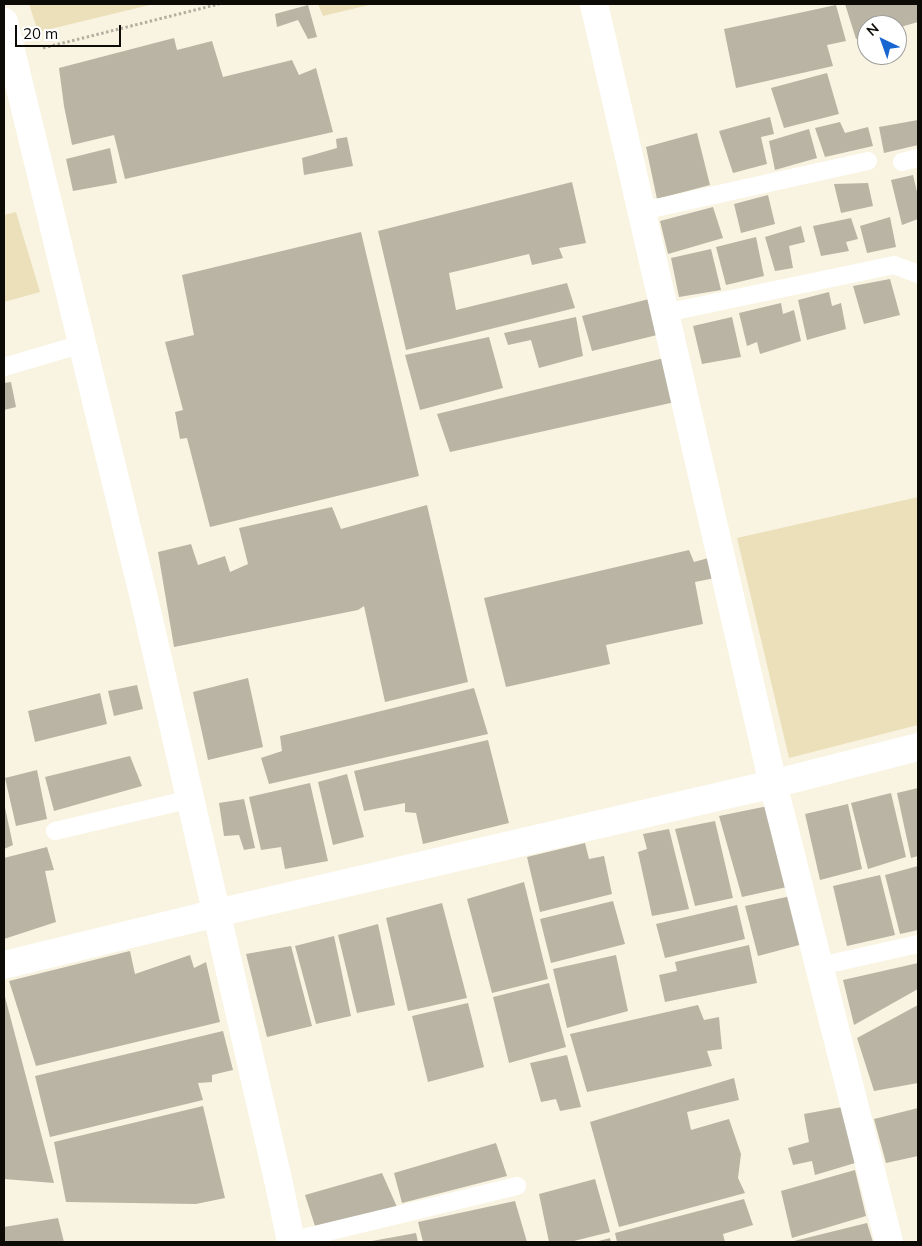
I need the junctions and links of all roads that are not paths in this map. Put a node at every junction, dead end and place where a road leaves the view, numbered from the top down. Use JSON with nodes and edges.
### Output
{"nodes":[{"id":1,"x":594,"y":4,"type":"edge"},
{"id":2,"x":4,"y":22,"type":"edge"},
{"id":3,"x":868,"y":161,"type":"dead end"},
{"id":4,"x":642,"y":211,"type":"junction"},
{"id":5,"x":918,"y":274,"type":"edge"},
{"id":6,"x":665,"y":313,"type":"junction"},
{"id":7,"x":82,"y":344,"type":"junction"},
{"id":8,"x":4,"y":367,"type":"edge"},
{"id":9,"x":918,"y":748,"type":"edge"},
{"id":10,"x":773,"y":784,"type":"junction"},
{"id":11,"x":191,"y":799,"type":"junction"},
{"id":12,"x":55,"y":831,"type":"dead end"},
{"id":13,"x":217,"y":913,"type":"junction"},
{"id":14,"x":918,"y":944,"type":"edge"},
{"id":15,"x":4,"y":965,"type":"edge"},
{"id":16,"x":820,"y":966,"type":"junction"},
{"id":17,"x":517,"y":1186,"type":"dead end"},
{"id":18,"x":291,"y":1241,"type":"edge"},
{"id":19,"x":889,"y":1242,"type":"edge"}],
"edges":[{"from":1,"to":4,"type":"street"},
{"from":2,"to":7,"type":"street"},
{"from":3,"to":4,"type":"lane"},
{"from":4,"to":6,"type":"street"},
{"from":5,"to":6,"type":"lane"},
{"from":6,"to":10,"type":"street"},
{"from":7,"to":8,"type":"lane"},
{"from":7,"to":11,"type":"street"},
{"from":9,"to":10,"type":"street"},
{"from":10,"to":13,"type":"street"},
{"from":10,"to":16,"type":"street"},
{"from":11,"to":12,"type":"lane"},
{"from":11,"to":13,"type":"street"},
{"from":13,"to":15,"type":"street"},
{"from":13,"to":18,"type":"street"},
{"from":14,"to":16,"type":"lane"},
{"from":16,"to":19,"type":"street"},
{"from":17,"to":18,"type":"lane"}]}
